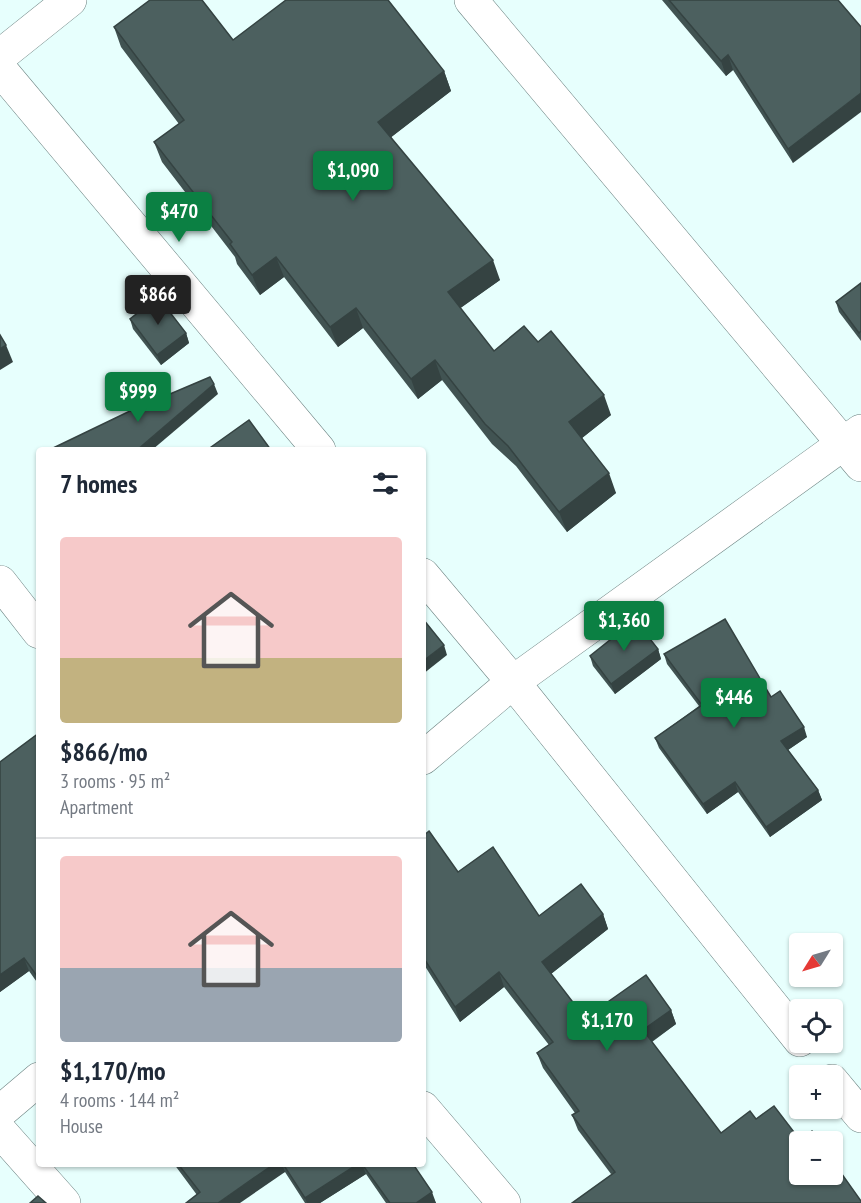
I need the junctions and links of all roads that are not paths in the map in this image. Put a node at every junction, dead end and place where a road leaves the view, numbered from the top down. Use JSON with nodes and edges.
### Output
{"nodes":[{"id":1,"x":70,"y":0,"type":"edge"},
{"id":2,"x":471,"y":0,"type":"edge"},
{"id":3,"x":0,"y":56,"type":"edge"},
{"id":4,"x":0,"y":69,"type":"edge"},
{"id":5,"x":316,"y":447,"type":"edge"},
{"id":6,"x":855,"y":447,"type":"edge"},
{"id":7,"x":426,"y":578,"type":"edge"},
{"id":8,"x":0,"y":582,"type":"edge"},
{"id":9,"x":36,"y":628,"type":"edge"},
{"id":10,"x":513,"y":682,"type":"junction"},
{"id":11,"x":426,"y":755,"type":"edge"},
{"id":12,"x":789,"y":1026,"type":"edge"},
{"id":13,"x":810,"y":1053,"type":"edge"},
{"id":14,"x":820,"y":1065,"type":"edge"},
{"id":15,"x":36,"y":1082,"type":"edge"},
{"id":16,"x":843,"y":1094,"type":"edge"},
{"id":17,"x":426,"y":1111,"type":"edge"},
{"id":18,"x":0,"y":1112,"type":"edge"},
{"id":19,"x":861,"y":1116,"type":"edge"},
{"id":20,"x":0,"y":1131,"type":"edge"},
{"id":21,"x":64,"y":1203,"type":"edge"},
{"id":22,"x":504,"y":1203,"type":"edge"}],
"edges":[{"from":1,"to":3,"type":"street"},
{"from":2,"to":6,"type":"street"},
{"from":4,"to":5,"type":"street"},
{"from":6,"to":10,"type":"street"},
{"from":7,"to":10,"type":"street"},
{"from":8,"to":9,"type":"street"},
{"from":10,"to":11,"type":"street"},
{"from":10,"to":12,"type":"street"},
{"from":13,"to":14,"type":"street"},
{"from":15,"to":18,"type":"street"},
{"from":16,"to":19,"type":"street"},
{"from":17,"to":22,"type":"street"},
{"from":20,"to":21,"type":"street"}]}
